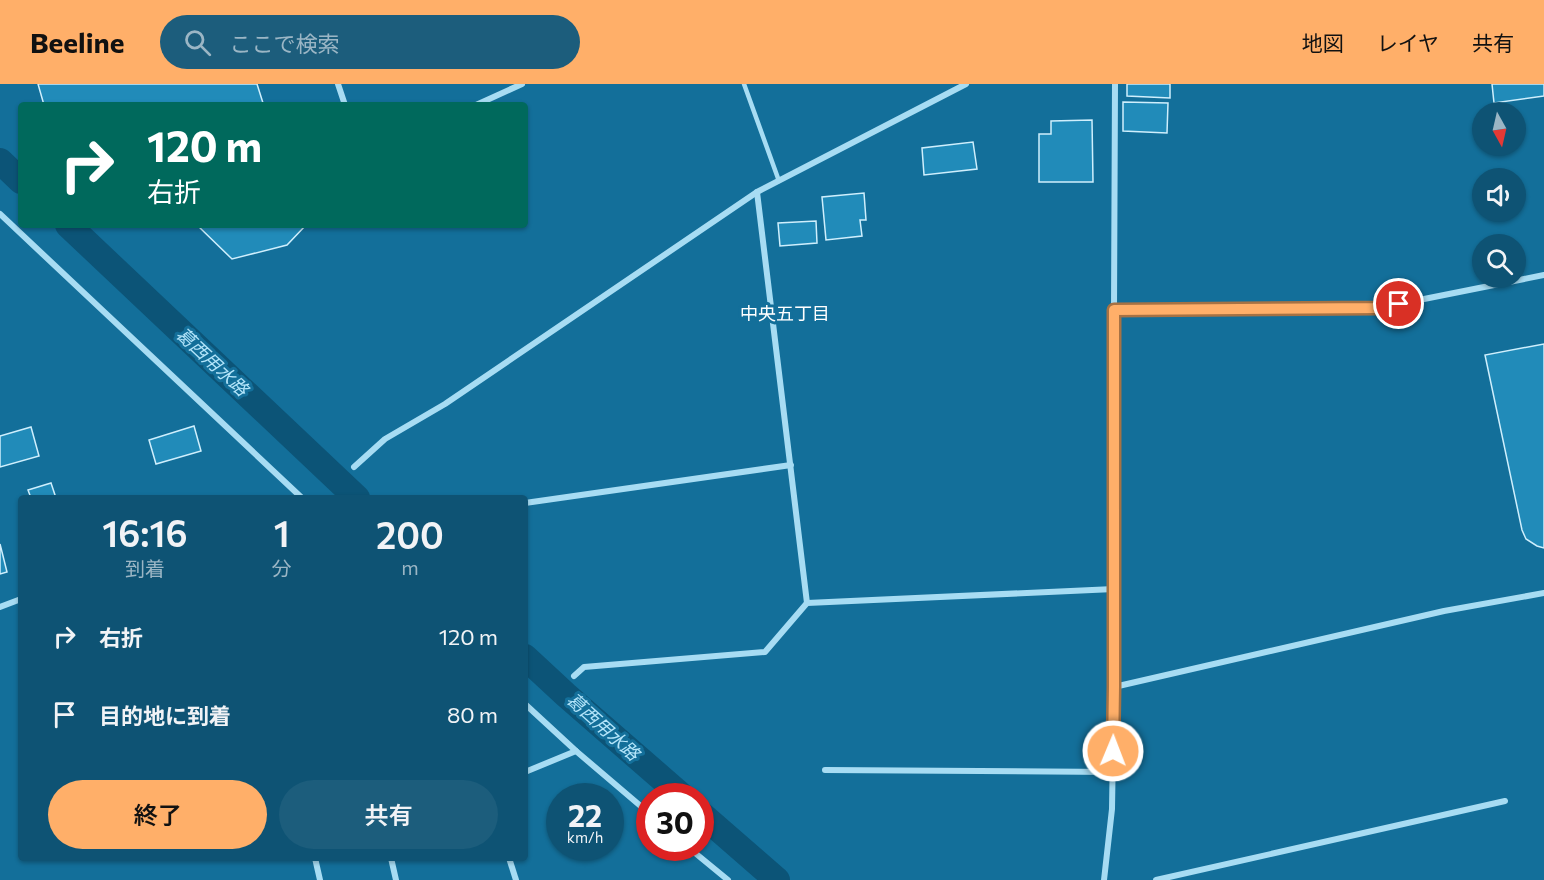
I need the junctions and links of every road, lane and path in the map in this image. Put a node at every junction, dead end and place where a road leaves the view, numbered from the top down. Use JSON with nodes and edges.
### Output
{"nodes":[{"id":1,"x":338,"y":84,"type":"edge"},
{"id":2,"x":522,"y":84,"type":"edge"},
{"id":3,"x":744,"y":84,"type":"edge"},
{"id":4,"x":966,"y":84,"type":"edge"},
{"id":5,"x":1115,"y":84,"type":"edge"},
{"id":6,"x":344,"y":102,"type":"edge"},
{"id":7,"x":483,"y":102,"type":"edge"},
{"id":8,"x":779,"y":181,"type":"junction"},
{"id":9,"x":757,"y":192,"type":"junction"},
{"id":10,"x":0,"y":214,"type":"edge"},
{"id":11,"x":1544,"y":274,"type":"edge"},
{"id":12,"x":1114,"y":310,"type":"junction"},
{"id":13,"x":790,"y":465,"type":"junction"},
{"id":14,"x":354,"y":468,"type":"dead end"},
{"id":15,"x":299,"y":495,"type":"edge"},
{"id":16,"x":528,"y":502,"type":"edge"},
{"id":17,"x":1114,"y":589,"type":"junction"},
{"id":18,"x":1544,"y":593,"type":"edge"},
{"id":19,"x":18,"y":599,"type":"edge"},
{"id":20,"x":807,"y":603,"type":"junction"},
{"id":21,"x":0,"y":607,"type":"edge"},
{"id":22,"x":574,"y":676,"type":"dead end"},
{"id":23,"x":1114,"y":687,"type":"junction"},
{"id":24,"x":528,"y":707,"type":"edge"},
{"id":25,"x":576,"y":751,"type":"junction"},
{"id":26,"x":825,"y":770,"type":"dead end"},
{"id":27,"x":528,"y":771,"type":"edge"},
{"id":28,"x":1113,"y":772,"type":"junction"},
{"id":29,"x":1504,"y":801,"type":"dead end"},
{"id":30,"x":636,"y":802,"type":"edge"},
{"id":31,"x":316,"y":861,"type":"edge"},
{"id":32,"x":392,"y":861,"type":"edge"},
{"id":33,"x":510,"y":861,"type":"edge"},
{"id":34,"x":705,"y":861,"type":"edge"},
{"id":35,"x":320,"y":880,"type":"edge"},
{"id":36,"x":396,"y":880,"type":"edge"},
{"id":37,"x":516,"y":880,"type":"edge"},
{"id":38,"x":728,"y":880,"type":"edge"},
{"id":39,"x":1104,"y":880,"type":"edge"},
{"id":40,"x":1156,"y":880,"type":"edge"}],
"edges":[{"from":1,"to":6,"type":"street"},
{"from":2,"to":7,"type":"street"},
{"from":3,"to":8,"type":"lane"},
{"from":4,"to":8,"type":"street"},
{"from":5,"to":12,"type":"street"},
{"from":8,"to":9,"type":"street"},
{"from":9,"to":13,"type":"street"},
{"from":9,"to":14,"type":"street"},
{"from":10,"to":15,"type":"street"},
{"from":11,"to":12,"type":"street"},
{"from":12,"to":17,"type":"street"},
{"from":13,"to":16,"type":"street"},
{"from":13,"to":20,"type":"street"},
{"from":17,"to":20,"type":"street"},
{"from":17,"to":23,"type":"street"},
{"from":18,"to":23,"type":"street"},
{"from":19,"to":21,"type":"street"},
{"from":20,"to":22,"type":"street"},
{"from":23,"to":28,"type":"street"},
{"from":24,"to":25,"type":"street"},
{"from":25,"to":27,"type":"street"},
{"from":25,"to":30,"type":"street"},
{"from":26,"to":28,"type":"street"},
{"from":28,"to":39,"type":"street"},
{"from":29,"to":40,"type":"street"},
{"from":31,"to":35,"type":"street"},
{"from":32,"to":36,"type":"street"},
{"from":33,"to":37,"type":"street"},
{"from":34,"to":38,"type":"street"}]}
